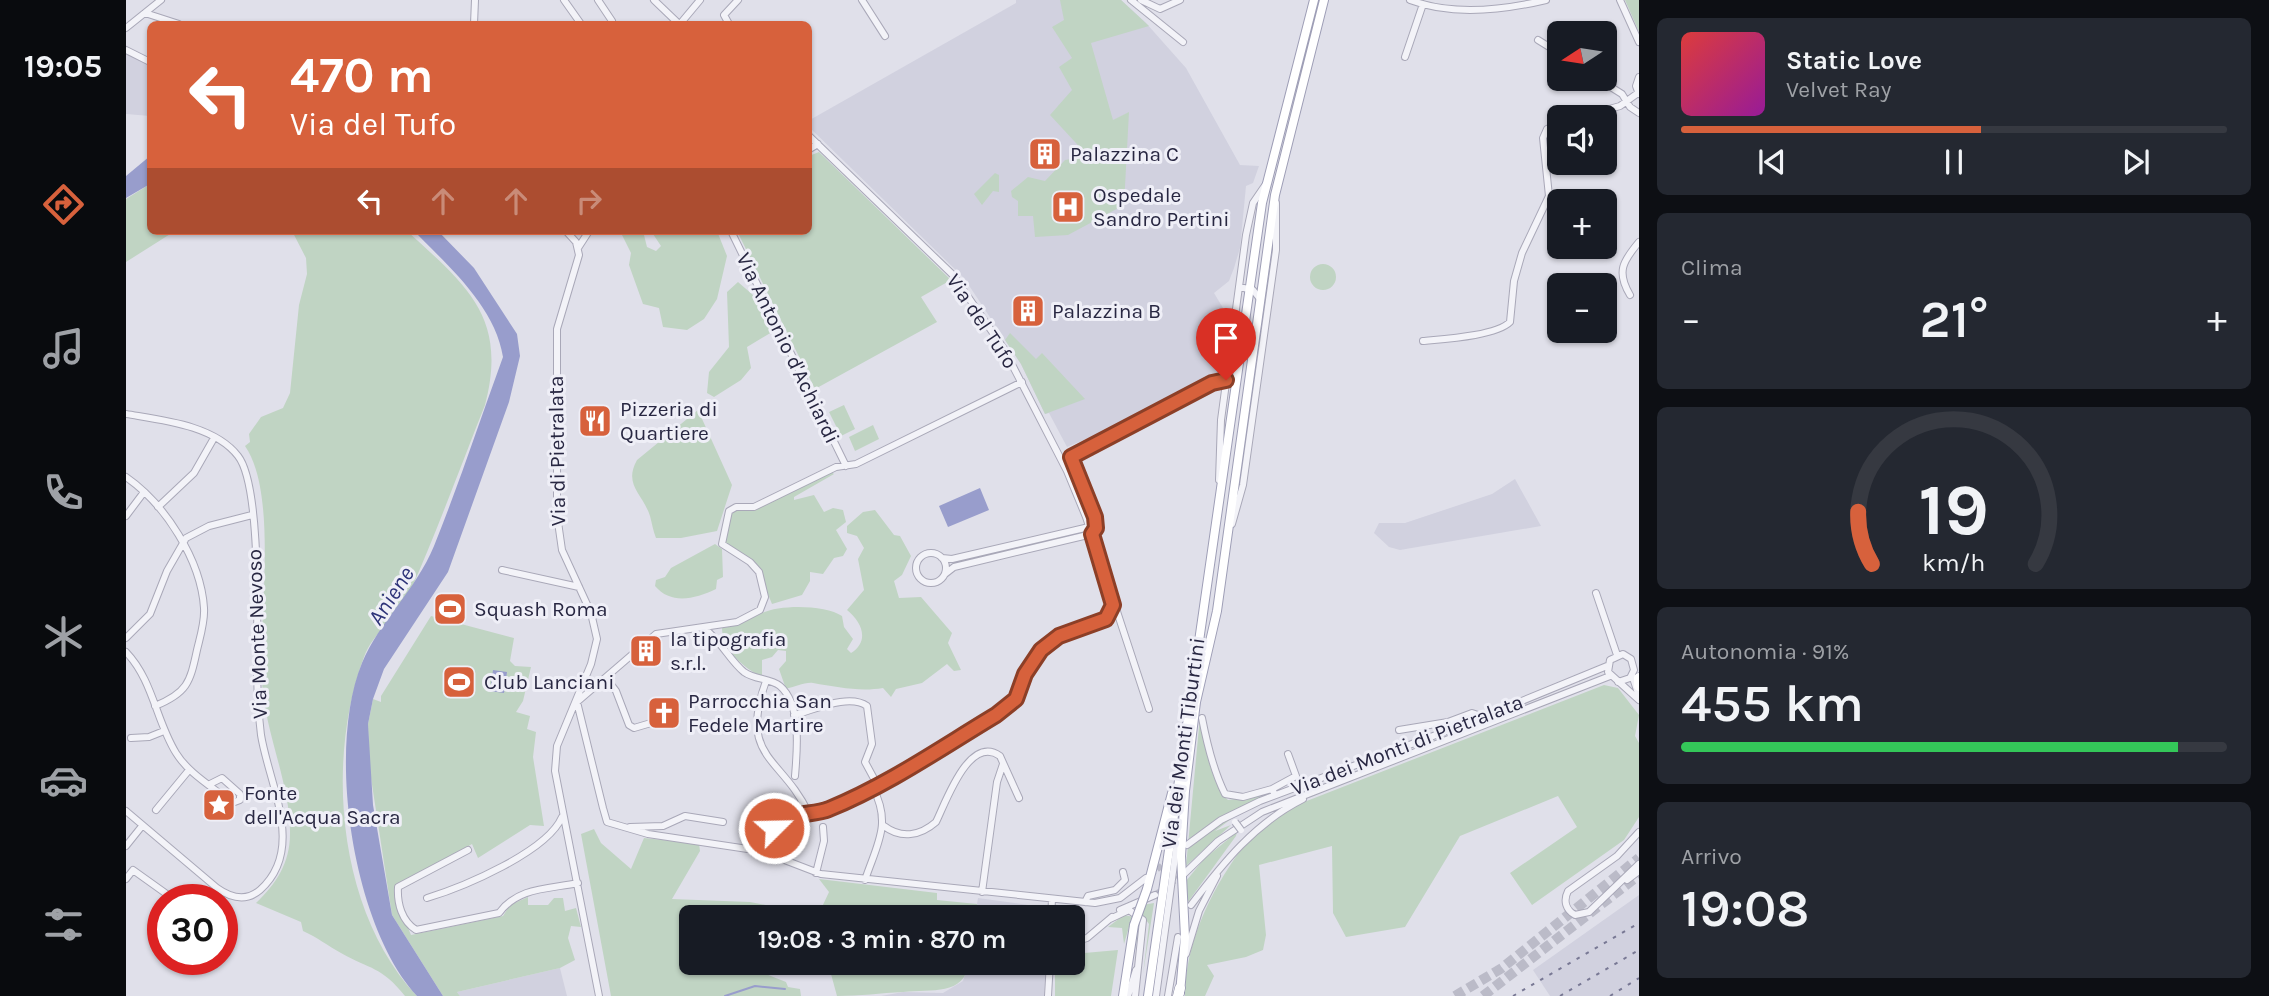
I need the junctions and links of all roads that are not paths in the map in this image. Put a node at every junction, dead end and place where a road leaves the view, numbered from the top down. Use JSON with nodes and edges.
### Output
{"nodes":[{"id":1,"x":161,"y":0,"type":"edge"},
{"id":2,"x":475,"y":0,"type":"edge"},
{"id":3,"x":564,"y":0,"type":"edge"},
{"id":4,"x":598,"y":0,"type":"edge"},
{"id":5,"x":654,"y":0,"type":"edge"},
{"id":6,"x":699,"y":0,"type":"edge"},
{"id":7,"x":738,"y":0,"type":"edge"},
{"id":8,"x":862,"y":0,"type":"edge"},
{"id":9,"x":1131,"y":0,"type":"edge"},
{"id":10,"x":1141,"y":0,"type":"edge"},
{"id":11,"x":1314,"y":0,"type":"edge"},
{"id":12,"x":1324,"y":0,"type":"edge"},
{"id":13,"x":1410,"y":0,"type":"edge"},
{"id":14,"x":1546,"y":0,"type":"edge"},
{"id":15,"x":1620,"y":0,"type":"edge"},
{"id":16,"x":1177,"y":1,"type":"edge"},
{"id":17,"x":1423,"y":4,"type":"junction"},
{"id":18,"x":145,"y":13,"type":"junction"},
{"id":19,"x":170,"y":21,"type":"edge"},
{"id":20,"x":474,"y":21,"type":"edge"},
{"id":21,"x":579,"y":21,"type":"edge"},
{"id":22,"x":612,"y":21,"type":"dead end"},
{"id":23,"x":677,"y":21,"type":"edge"},
{"id":24,"x":682,"y":21,"type":"edge"},
{"id":25,"x":727,"y":21,"type":"edge"},
{"id":26,"x":126,"y":28,"type":"edge"},
{"id":27,"x":885,"y":36,"type":"dead end"},
{"id":28,"x":1538,"y":40,"type":"dead end"},
{"id":29,"x":1183,"y":42,"type":"dead end"},
{"id":30,"x":1639,"y":43,"type":"edge"},
{"id":31,"x":1547,"y":46,"type":"edge"},
{"id":32,"x":126,"y":50,"type":"edge"},
{"id":33,"x":1405,"y":57,"type":"dead end"},
{"id":34,"x":147,"y":60,"type":"edge"},
{"id":35,"x":1639,"y":77,"type":"edge"},
{"id":36,"x":1614,"y":91,"type":"edge"},
{"id":37,"x":1639,"y":94,"type":"edge"},
{"id":38,"x":1628,"y":102,"type":"junction"},
{"id":39,"x":1617,"y":106,"type":"edge"},
{"id":40,"x":1639,"y":113,"type":"edge"},
{"id":41,"x":1547,"y":131,"type":"edge"},
{"id":42,"x":812,"y":139,"type":"edge"},
{"id":43,"x":818,"y":144,"type":"junction"},
{"id":44,"x":812,"y":148,"type":"edge"},
{"id":45,"x":1266,"y":184,"type":"junction"},
{"id":46,"x":1275,"y":195,"type":"junction"},
{"id":47,"x":570,"y":235,"type":"edge"},
{"id":48,"x":586,"y":235,"type":"edge"},
{"id":49,"x":733,"y":235,"type":"edge"},
{"id":50,"x":1639,"y":242,"type":"edge"},
{"id":51,"x":578,"y":248,"type":"junction"},
{"id":52,"x":1239,"y":288,"type":"junction"},
{"id":53,"x":1249,"y":289,"type":"junction"},
{"id":54,"x":1630,"y":295,"type":"dead end"},
{"id":55,"x":1260,"y":299,"type":"junction"},
{"id":56,"x":1423,"y":341,"type":"dead end"},
{"id":57,"x":1226,"y":380,"type":"junction"},
{"id":58,"x":1022,"y":382,"type":"junction"},
{"id":59,"x":126,"y":414,"type":"edge"},
{"id":60,"x":215,"y":438,"type":"junction"},
{"id":61,"x":1071,"y":457,"type":"junction"},
{"id":62,"x":1062,"y":461,"type":"junction"},
{"id":63,"x":846,"y":466,"type":"junction"},
{"id":64,"x":126,"y":477,"type":"edge"},
{"id":65,"x":1220,"y":490,"type":"junction"},
{"id":66,"x":144,"y":492,"type":"junction"},
{"id":67,"x":158,"y":507,"type":"junction"},
{"id":68,"x":252,"y":515,"type":"junction"},
{"id":69,"x":126,"y":516,"type":"edge"},
{"id":70,"x":1089,"y":527,"type":"junction"},
{"id":71,"x":1092,"y":534,"type":"junction"},
{"id":72,"x":1227,"y":536,"type":"junction"},
{"id":73,"x":1041,"y":538,"type":"junction"},
{"id":74,"x":183,"y":544,"type":"junction"},
{"id":75,"x":1043,"y":546,"type":"junction"},
{"id":76,"x":993,"y":554,"type":"junction"},
{"id":77,"x":942,"y":558,"type":"junction"},
{"id":78,"x":502,"y":570,"type":"dead end"},
{"id":79,"x":945,"y":574,"type":"junction"},
{"id":80,"x":579,"y":587,"type":"junction"},
{"id":81,"x":1596,"y":593,"type":"dead end"},
{"id":82,"x":1113,"y":605,"type":"junction"},
{"id":83,"x":704,"y":628,"type":"junction"},
{"id":84,"x":126,"y":638,"type":"edge"},
{"id":85,"x":126,"y":652,"type":"edge"},
{"id":86,"x":1617,"y":655,"type":"junction"},
{"id":87,"x":1607,"y":666,"type":"junction"},
{"id":88,"x":1610,"y":676,"type":"junction"},
{"id":89,"x":1636,"y":677,"type":"edge"},
{"id":90,"x":606,"y":678,"type":"junction"},
{"id":91,"x":766,"y":681,"type":"junction"},
{"id":92,"x":1618,"y":681,"type":"junction"},
{"id":93,"x":1639,"y":686,"type":"edge"},
{"id":94,"x":1639,"y":698,"type":"edge"},
{"id":95,"x":577,"y":702,"type":"junction"},
{"id":96,"x":155,"y":706,"type":"junction"},
{"id":97,"x":1149,"y":709,"type":"dead end"},
{"id":98,"x":794,"y":715,"type":"junction"},
{"id":99,"x":1484,"y":717,"type":"junction"},
{"id":100,"x":1202,"y":718,"type":"dead end"},
{"id":101,"x":651,"y":723,"type":"dead end"},
{"id":102,"x":1399,"y":730,"type":"dead end"},
{"id":103,"x":164,"y":731,"type":"junction"},
{"id":104,"x":131,"y":738,"type":"dead end"},
{"id":105,"x":1182,"y":750,"type":"junction"},
{"id":106,"x":1288,"y":754,"type":"dead end"},
{"id":107,"x":1003,"y":764,"type":"junction"},
{"id":108,"x":189,"y":770,"type":"junction"},
{"id":109,"x":795,"y":776,"type":"dead end"},
{"id":110,"x":210,"y":784,"type":"junction"},
{"id":111,"x":875,"y":787,"type":"junction"},
{"id":112,"x":1324,"y":788,"type":"junction"},
{"id":113,"x":1185,"y":791,"type":"junction"},
{"id":114,"x":1274,"y":792,"type":"junction"},
{"id":115,"x":1019,"y":798,"type":"dead end"},
{"id":116,"x":156,"y":810,"type":"dead end"},
{"id":117,"x":126,"y":811,"type":"edge"},
{"id":118,"x":808,"y":814,"type":"junction"},
{"id":119,"x":563,"y":816,"type":"junction"},
{"id":120,"x":723,"y":822,"type":"dead end"},
{"id":121,"x":142,"y":826,"type":"junction"},
{"id":122,"x":884,"y":826,"type":"junction"},
{"id":123,"x":823,"y":827,"type":"dead end"},
{"id":124,"x":621,"y":828,"type":"junction"},
{"id":125,"x":1210,"y":828,"type":"junction"},
{"id":126,"x":1639,"y":832,"type":"edge"},
{"id":127,"x":1187,"y":845,"type":"dead end"},
{"id":128,"x":126,"y":846,"type":"edge"},
{"id":129,"x":468,"y":850,"type":"dead end"},
{"id":130,"x":767,"y":852,"type":"junction"},
{"id":131,"x":1229,"y":857,"type":"junction"},
{"id":132,"x":1639,"y":864,"type":"edge"},
{"id":133,"x":1123,"y":872,"type":"dead end"},
{"id":134,"x":1639,"y":872,"type":"edge"},
{"id":135,"x":816,"y":873,"type":"junction"},
{"id":136,"x":1184,"y":874,"type":"tunnel mouth"},
{"id":137,"x":1146,"y":878,"type":"tunnel mouth"},
{"id":138,"x":126,"y":879,"type":"edge"},
{"id":139,"x":865,"y":880,"type":"junction"},
{"id":140,"x":578,"y":883,"type":"junction"},
{"id":141,"x":1622,"y":883,"type":"junction"},
{"id":142,"x":153,"y":884,"type":"edge"},
{"id":143,"x":982,"y":892,"type":"junction"},
{"id":144,"x":1155,"y":895,"type":"tunnel mouth"},
{"id":145,"x":427,"y":898,"type":"dead end"},
{"id":146,"x":1052,"y":900,"type":"junction"},
{"id":147,"x":1085,"y":902,"type":"junction"},
{"id":148,"x":1052,"y":905,"type":"edge"},
{"id":149,"x":1191,"y":905,"type":"dead end"},
{"id":150,"x":1110,"y":919,"type":"junction"},
{"id":151,"x":1178,"y":937,"type":"dead end"},
{"id":152,"x":1085,"y":939,"type":"edge"},
{"id":153,"x":1141,"y":952,"type":"junction"},
{"id":154,"x":1185,"y":959,"type":"junction"},
{"id":155,"x":1049,"y":975,"type":"edge"},
{"id":156,"x":1179,"y":993,"type":"edge"},
{"id":157,"x":599,"y":996,"type":"edge"},
{"id":158,"x":1048,"y":996,"type":"edge"},
{"id":159,"x":1126,"y":996,"type":"edge"},
{"id":160,"x":1135,"y":996,"type":"edge"},
{"id":161,"x":1148,"y":996,"type":"edge"},
{"id":162,"x":1156,"y":996,"type":"edge"},
{"id":163,"x":1168,"y":996,"type":"edge"}],
"edges":[{"from":1,"to":18,"type":"street"},
{"from":2,"to":20,"type":"street"},
{"from":3,"to":21,"type":"street"},
{"from":4,"to":22,"type":"street"},
{"from":5,"to":23,"type":"street"},
{"from":6,"to":24,"type":"street"},
{"from":7,"to":25,"type":"street"},
{"from":8,"to":27,"type":"street"},
{"from":9,"to":29,"type":"street"},
{"from":10,"to":16,"type":"street"},
{"from":11,"to":45,"type":"main road","name":"Via dei Monti Tiburtini"},
{"from":12,"to":46,"type":"main road","name":"Via dei Monti Tiburtini"},
{"from":13,"to":17,"type":"street"},
{"from":14,"to":17,"type":"street"},
{"from":15,"to":30,"type":"street"},
{"from":17,"to":33,"type":"street"},
{"from":18,"to":19,"type":"street"},
{"from":18,"to":26,"type":"street"},
{"from":28,"to":31,"type":"street"},
{"from":32,"to":34,"type":"street"},
{"from":35,"to":37,"type":"street"},
{"from":36,"to":38,"type":"street"},
{"from":37,"to":38,"type":"street"},
{"from":38,"to":39,"type":"street"},
{"from":38,"to":40,"type":"street"},
{"from":41,"to":56,"type":"street"},
{"from":42,"to":43,"type":"street","name":"Via del Tufo"},
{"from":43,"to":44,"type":"street"},
{"from":43,"to":58,"type":"street","name":"Via del Tufo"},
{"from":45,"to":52,"type":"street","name":"Via dei Monti Tiburtini"},
{"from":45,"to":53,"type":"main road","name":"Via dei Monti Tiburtini"},
{"from":46,"to":55,"type":"main road","name":"Via dei Monti Tiburtini"},
{"from":46,"to":72,"type":"street","name":"Via dei Monti Tiburtini"},
{"from":47,"to":51,"type":"street"},
{"from":48,"to":51,"type":"street"},
{"from":49,"to":63,"type":"street","name":"Via Antonio d'Achiardi"},
{"from":50,"to":54,"type":"street"},
{"from":51,"to":80,"type":"street","name":"Via di Pietralata"},
{"from":52,"to":53,"type":"street"},
{"from":52,"to":57,"type":"street","name":"Via dei Monti Tiburtini"},
{"from":53,"to":55,"type":"street"},
{"from":53,"to":65,"type":"main road","name":"Via dei Monti Tiburtini"},
{"from":55,"to":72,"type":"main road","name":"Via dei Monti Tiburtini"},
{"from":57,"to":61,"type":"street"},
{"from":57,"to":65,"type":"street","name":"Via dei Monti Tiburtini"},
{"from":58,"to":62,"type":"street","name":"Via del Tufo"},
{"from":58,"to":63,"type":"street"},
{"from":59,"to":60,"type":"street","name":"Via Monte Nevoso"},
{"from":60,"to":67,"type":"street"},
{"from":60,"to":68,"type":"street","name":"Via Monte Nevoso"},
{"from":61,"to":62,"type":"street"},
{"from":61,"to":71,"type":"street","name":"Via del Tufo"},
{"from":62,"to":70,"type":"street","name":"Via del Tufo"},
{"from":63,"to":83,"type":"street"},
{"from":64,"to":66,"type":"street"},
{"from":65,"to":105,"type":"main road","name":"Via dei Monti Tiburtini"},
{"from":66,"to":67,"type":"street"},
{"from":66,"to":69,"type":"street"},
{"from":67,"to":74,"type":"street"},
{"from":68,"to":74,"type":"street"},
{"from":68,"to":121,"type":"street","name":"Via Monte Nevoso"},
{"from":70,"to":71,"type":"street","name":"Via del Tufo"},
{"from":70,"to":73,"type":"street"},
{"from":71,"to":75,"type":"street"},
{"from":71,"to":82,"type":"street","name":"Via del Tufo"},
{"from":72,"to":113,"type":"main road","name":"Via dei Monti Tiburtini"},
{"from":73,"to":75,"type":"street"},
{"from":73,"to":76,"type":"street"},
{"from":74,"to":84,"type":"street"},
{"from":74,"to":96,"type":"street"},
{"from":75,"to":76,"type":"street"},
{"from":76,"to":77,"type":"street"},
{"from":76,"to":79,"type":"street"},
{"from":77,"to":79,"type":"street"},
{"from":77,"to":79,"type":"street"},
{"from":78,"to":80,"type":"street"},
{"from":80,"to":95,"type":"street","name":"Via di Pietralata"},
{"from":81,"to":86,"type":"street"},
{"from":82,"to":97,"type":"street","name":"Via del Tufo"},
{"from":82,"to":111,"type":"street"},
{"from":83,"to":90,"type":"street"},
{"from":83,"to":91,"type":"street"},
{"from":85,"to":96,"type":"street"},
{"from":86,"to":87,"type":"street"},
{"from":86,"to":89,"type":"street"},
{"from":87,"to":88,"type":"street"},
{"from":87,"to":99,"type":"street","name":"Via dei Monti di Pietralata"},
{"from":88,"to":92,"type":"street"},
{"from":88,"to":112,"type":"street","name":"Via dei Monti di Pietralata"},
{"from":89,"to":92,"type":"street"},
{"from":89,"to":93,"type":"highway"},
{"from":89,"to":94,"type":"street"},
{"from":90,"to":95,"type":"street"},
{"from":90,"to":101,"type":"street"},
{"from":91,"to":98,"type":"street"},
{"from":91,"to":118,"type":"street"},
{"from":92,"to":94,"type":"street"},
{"from":95,"to":119,"type":"street","name":"Via di Pietralata"},
{"from":95,"to":124,"type":"street"},
{"from":96,"to":103,"type":"street"},
{"from":98,"to":109,"type":"street"},
{"from":98,"to":111,"type":"street"},
{"from":99,"to":102,"type":"street"},
{"from":99,"to":114,"type":"street","name":"Via dei Monti di Pietralata"},
{"from":100,"to":114,"type":"street"},
{"from":103,"to":104,"type":"street"},
{"from":103,"to":108,"type":"street"},
{"from":105,"to":159,"type":"main road","bridge":true},
{"from":105,"to":161,"type":"main road","name":"Via dei Monti Tiburtini"},
{"from":106,"to":114,"type":"street"},
{"from":107,"to":115,"type":"street"},
{"from":107,"to":122,"type":"street"},
{"from":107,"to":143,"type":"street"},
{"from":108,"to":110,"type":"street"},
{"from":108,"to":116,"type":"street"},
{"from":110,"to":110,"type":"street"},
{"from":111,"to":118,"type":"street"},
{"from":111,"to":122,"type":"street"},
{"from":112,"to":131,"type":"street","name":"Via dei Monti di Pietralata"},
{"from":112,"to":136,"type":"street","name":"Via dei Monti di Pietralata"},
{"from":113,"to":154,"type":"main road"},
{"from":113,"to":162,"type":"street","name":"Via dei Monti Tiburtini"},
{"from":114,"to":125,"type":"street","name":"Via dei Monti di Pietralata"},
{"from":117,"to":121,"type":"street"},
{"from":118,"to":130,"type":"street"},
{"from":119,"to":140,"type":"street","name":"Via di Pietralata"},
{"from":119,"to":145,"type":"street"},
{"from":120,"to":124,"type":"street"},
{"from":121,"to":128,"type":"street"},
{"from":122,"to":139,"type":"street"},
{"from":123,"to":135,"type":"street"},
{"from":124,"to":130,"type":"street"},
{"from":125,"to":127,"type":"street","name":"Via dei Monti di Pietralata"},
{"from":125,"to":131,"type":"street","name":"Via dei Monti di Pietralata","bridge":true},
{"from":126,"to":141,"type":"street"},
{"from":129,"to":140,"type":"street"},
{"from":130,"to":135,"type":"street"},
{"from":131,"to":149,"type":"street"},
{"from":131,"to":154,"type":"street"},
{"from":132,"to":141,"type":"street"},
{"from":133,"to":147,"type":"street"},
{"from":134,"to":141,"type":"street"},
{"from":135,"to":139,"type":"street"},
{"from":137,"to":147,"type":"street"},
{"from":138,"to":142,"type":"street"},
{"from":139,"to":143,"type":"street"},
{"from":140,"to":157,"type":"street","name":"Via di Pietralata"},
{"from":143,"to":146,"type":"street"},
{"from":144,"to":150,"type":"street"},
{"from":146,"to":147,"type":"street"},
{"from":146,"to":148,"type":"street"},
{"from":150,"to":152,"type":"street"},
{"from":150,"to":153,"type":"street"},
{"from":151,"to":163,"type":"street"},
{"from":153,"to":159,"type":"street"},
{"from":153,"to":160,"type":"street"},
{"from":154,"to":156,"type":"main road"},
{"from":155,"to":158,"type":"street"}]}
